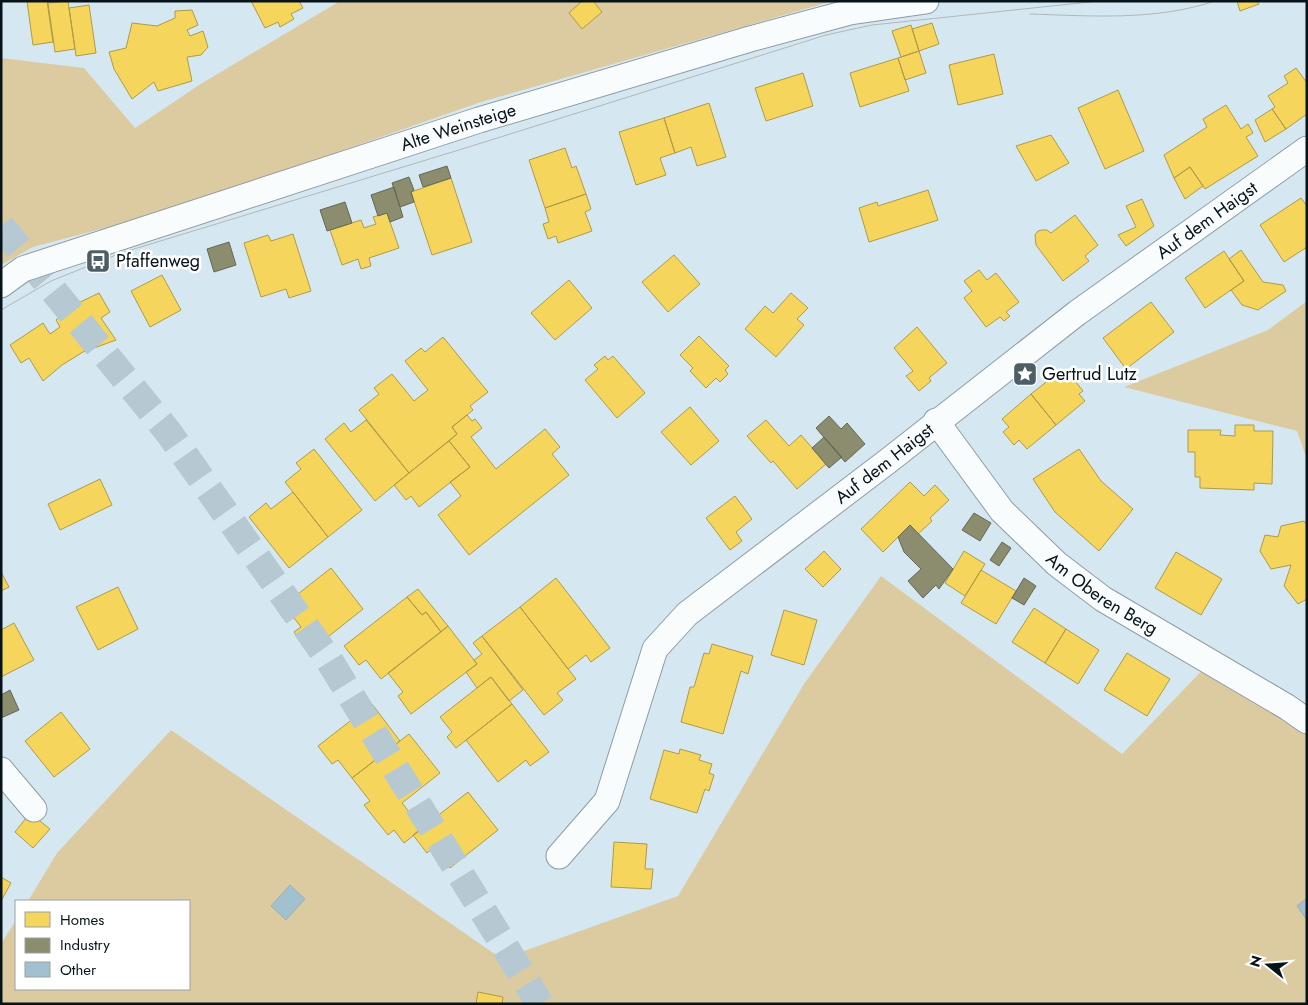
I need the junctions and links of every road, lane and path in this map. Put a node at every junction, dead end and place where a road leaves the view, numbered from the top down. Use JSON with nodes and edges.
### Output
{"nodes":[{"id":1,"x":926,"y":1,"type":"edge"},
{"id":2,"x":1307,"y":149,"type":"edge"},
{"id":3,"x":1,"y":285,"type":"edge"},
{"id":4,"x":936,"y":421,"type":"junction"},
{"id":5,"x":1307,"y":721,"type":"edge"},
{"id":6,"x":1,"y":770,"type":"edge"},
{"id":7,"x":34,"y":809,"type":"dead end"},
{"id":8,"x":559,"y":856,"type":"dead end"}],
"edges":[{"from":1,"to":3,"type":"street","name":"Alte Weinsteige"},
{"from":2,"to":4,"type":"street","name":"Auf dem Haigst"},
{"from":4,"to":5,"type":"street","name":"Am Oberen Berg"},
{"from":4,"to":8,"type":"street","name":"Auf dem Haigst"},
{"from":6,"to":7,"type":"street"}]}
